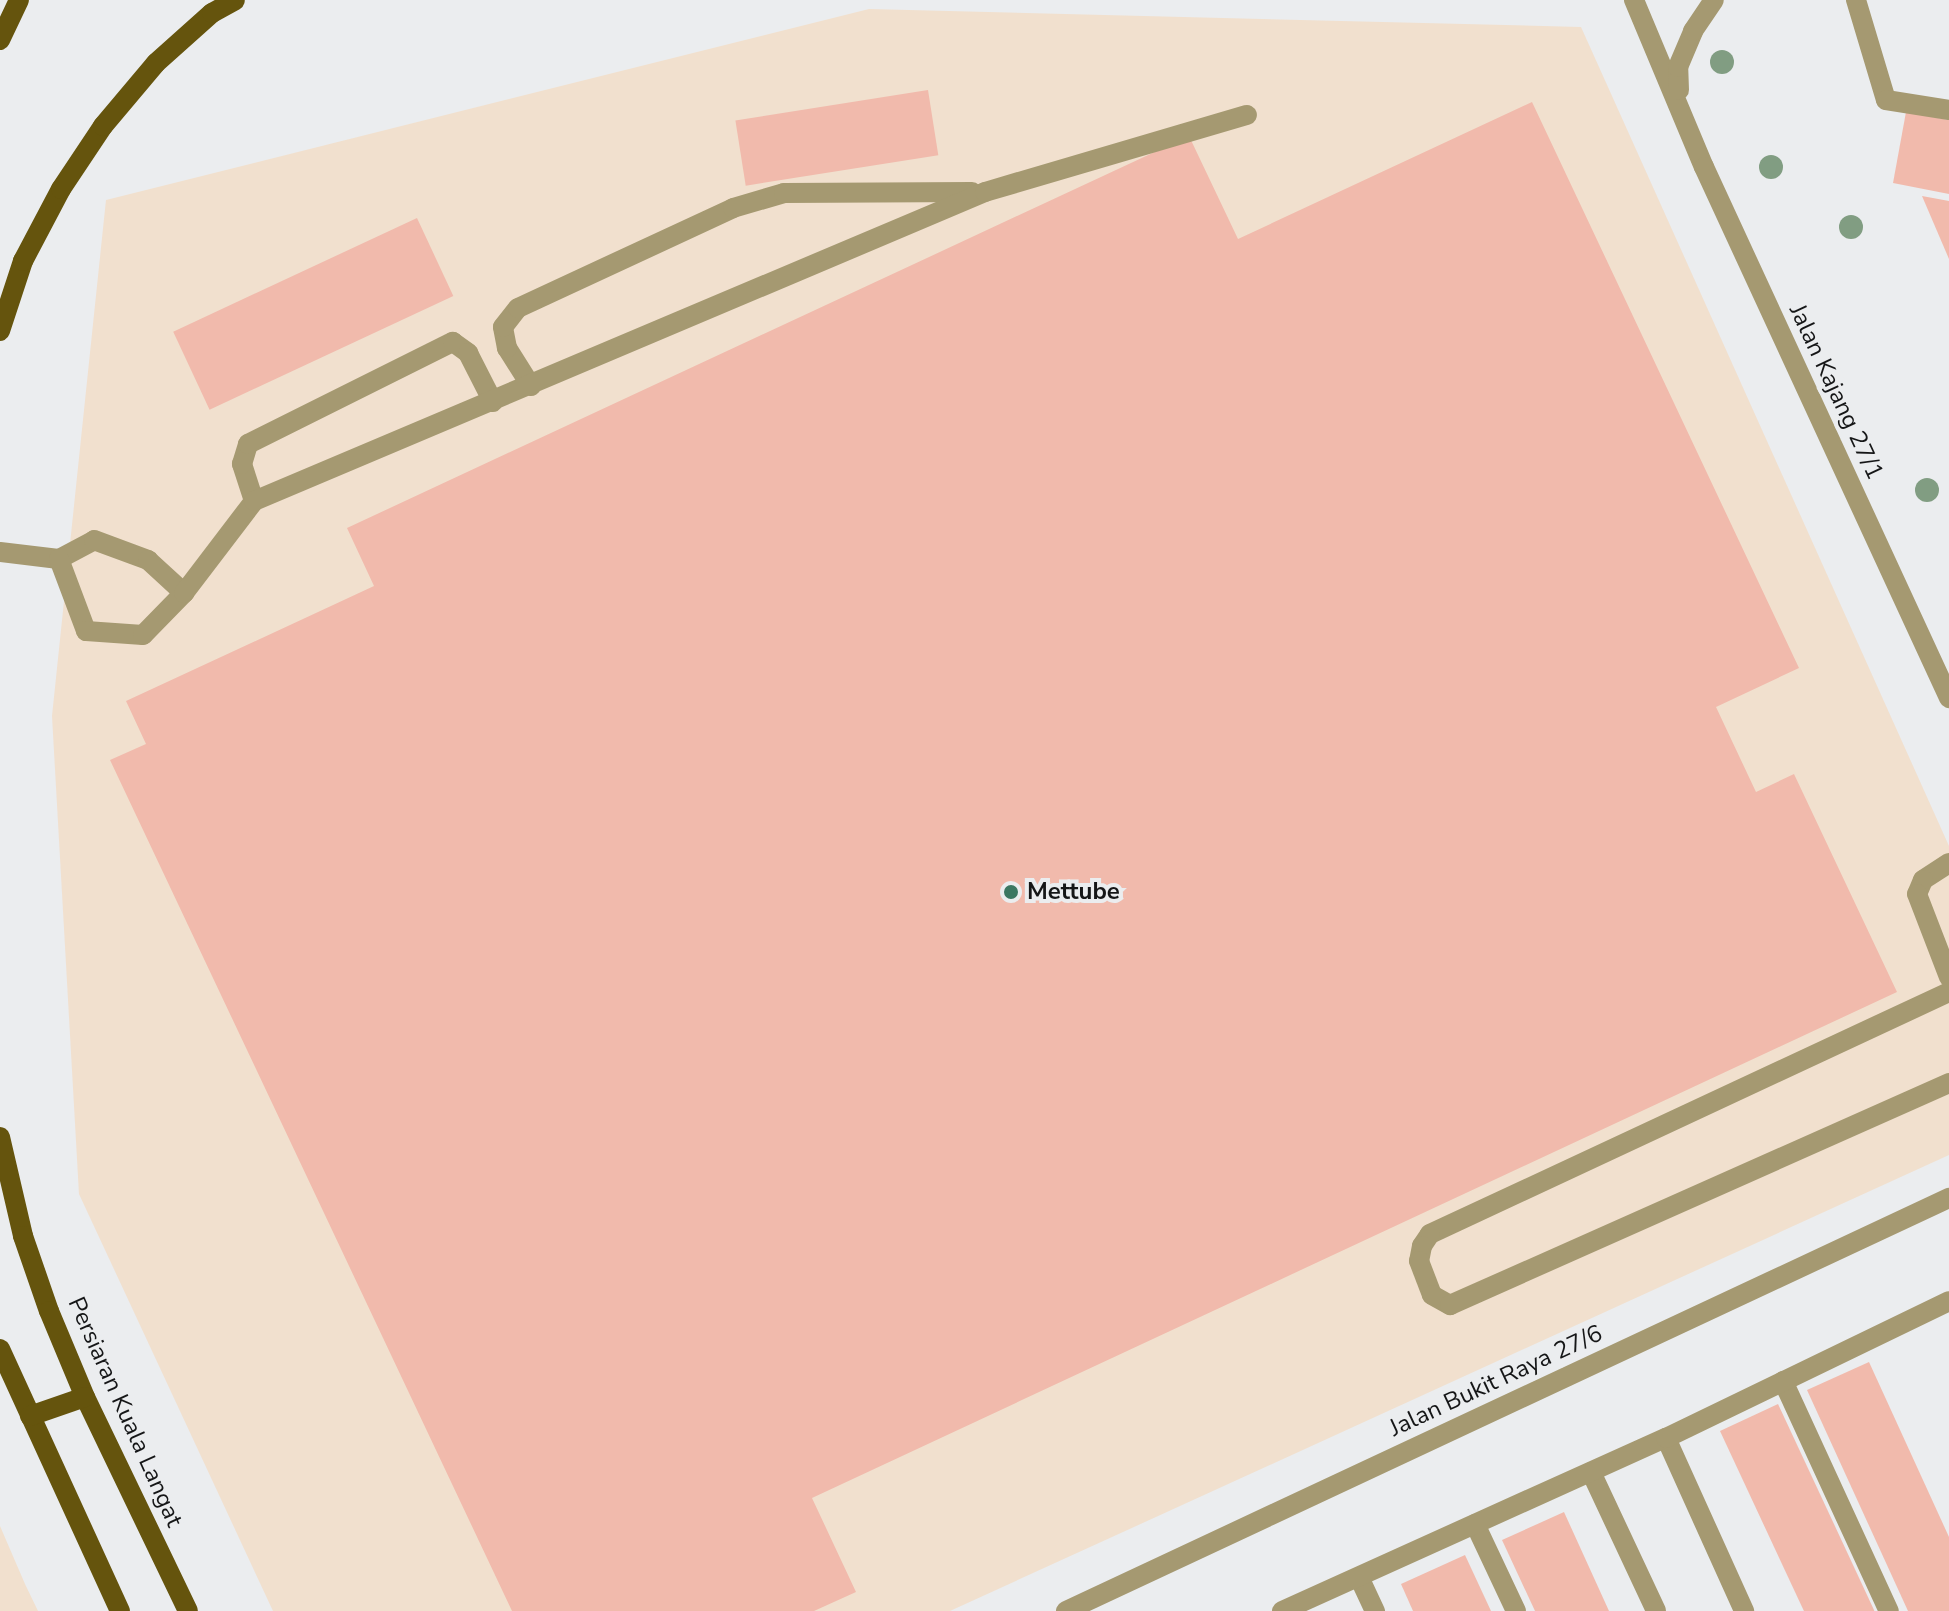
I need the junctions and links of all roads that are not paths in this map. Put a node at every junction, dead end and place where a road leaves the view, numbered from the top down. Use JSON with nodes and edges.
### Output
{"nodes":[{"id":1,"x":11,"y":0,"type":"edge"},
{"id":2,"x":19,"y":0,"type":"edge"},
{"id":3,"x":235,"y":0,"type":"edge"},
{"id":4,"x":1634,"y":0,"type":"edge"},
{"id":5,"x":1714,"y":0,"type":"edge"},
{"id":6,"x":1856,"y":0,"type":"edge"},
{"id":7,"x":0,"y":7,"type":"edge"},
{"id":8,"x":0,"y":40,"type":"edge"},
{"id":9,"x":1681,"y":106,"type":"junction"},
{"id":10,"x":1949,"y":110,"type":"edge"},
{"id":11,"x":1247,"y":115,"type":"dead end"},
{"id":12,"x":985,"y":192,"type":"junction"},
{"id":13,"x":0,"y":331,"type":"edge"},
{"id":14,"x":531,"y":386,"type":"junction"},
{"id":15,"x":493,"y":402,"type":"junction"},
{"id":16,"x":254,"y":501,"type":"junction"},
{"id":17,"x":0,"y":552,"type":"edge"},
{"id":18,"x":59,"y":559,"type":"junction"},
{"id":19,"x":184,"y":593,"type":"junction"},
{"id":20,"x":1948,"y":691,"type":"edge"},
{"id":21,"x":1949,"y":863,"type":"edge"},
{"id":22,"x":1949,"y":977,"type":"edge"},
{"id":23,"x":1949,"y":992,"type":"edge"},
{"id":24,"x":1949,"y":1083,"type":"edge"},
{"id":25,"x":0,"y":1137,"type":"edge"},
{"id":26,"x":1949,"y":1198,"type":"edge"},
{"id":27,"x":1949,"y":1301,"type":"edge"},
{"id":28,"x":0,"y":1349,"type":"edge"},
{"id":29,"x":1783,"y":1381,"type":"junction"},
{"id":30,"x":85,"y":1397,"type":"junction"},
{"id":31,"x":30,"y":1416,"type":"junction"},
{"id":32,"x":1666,"y":1438,"type":"junction"},
{"id":33,"x":1591,"y":1472,"type":"junction"},
{"id":34,"x":1475,"y":1524,"type":"junction"},
{"id":35,"x":1359,"y":1577,"type":"junction"},
{"id":36,"x":1075,"y":1609,"type":"edge"},
{"id":37,"x":1285,"y":1610,"type":"edge"},
{"id":38,"x":120,"y":1611,"type":"edge"},
{"id":39,"x":188,"y":1611,"type":"edge"},
{"id":40,"x":1375,"y":1611,"type":"edge"},
{"id":41,"x":1516,"y":1611,"type":"edge"},
{"id":42,"x":1656,"y":1611,"type":"edge"},
{"id":43,"x":1744,"y":1611,"type":"edge"},
{"id":44,"x":1889,"y":1611,"type":"edge"}],
"edges":[{"from":1,"to":7,"type":"main road"},
{"from":2,"to":8,"type":"main road"},
{"from":3,"to":13,"type":"main road"},
{"from":4,"to":9,"type":"street","name":"Jalan Kajang 27/1"},
{"from":5,"to":9,"type":"street","name":"Jalan Kajang 27/1"},
{"from":6,"to":10,"type":"street"},
{"from":9,"to":20,"type":"street","name":"Jalan Kajang 27/1"},
{"from":11,"to":12,"type":"street"},
{"from":12,"to":14,"type":"street"},
{"from":12,"to":14,"type":"street"},
{"from":14,"to":15,"type":"street"},
{"from":15,"to":16,"type":"street"},
{"from":15,"to":16,"type":"street"},
{"from":16,"to":19,"type":"street"},
{"from":17,"to":18,"type":"street"},
{"from":18,"to":19,"type":"street"},
{"from":18,"to":19,"type":"street"},
{"from":21,"to":22,"type":"street"},
{"from":23,"to":24,"type":"street"},
{"from":25,"to":30,"type":"main road","name":"Persiaran Kuala Langat"},
{"from":26,"to":36,"type":"street","name":"Jalan Bukit Raya 27/6"},
{"from":27,"to":29,"type":"street"},
{"from":28,"to":31,"type":"main road"},
{"from":29,"to":32,"type":"street"},
{"from":29,"to":44,"type":"street"},
{"from":30,"to":31,"type":"main road"},
{"from":30,"to":39,"type":"main road","name":"Persiaran Kuala Langat"},
{"from":31,"to":38,"type":"main road"},
{"from":32,"to":33,"type":"street"},
{"from":32,"to":43,"type":"street"},
{"from":33,"to":34,"type":"street"},
{"from":33,"to":42,"type":"street"},
{"from":34,"to":35,"type":"street"},
{"from":34,"to":41,"type":"street"},
{"from":35,"to":37,"type":"street"},
{"from":35,"to":40,"type":"street"}]}
